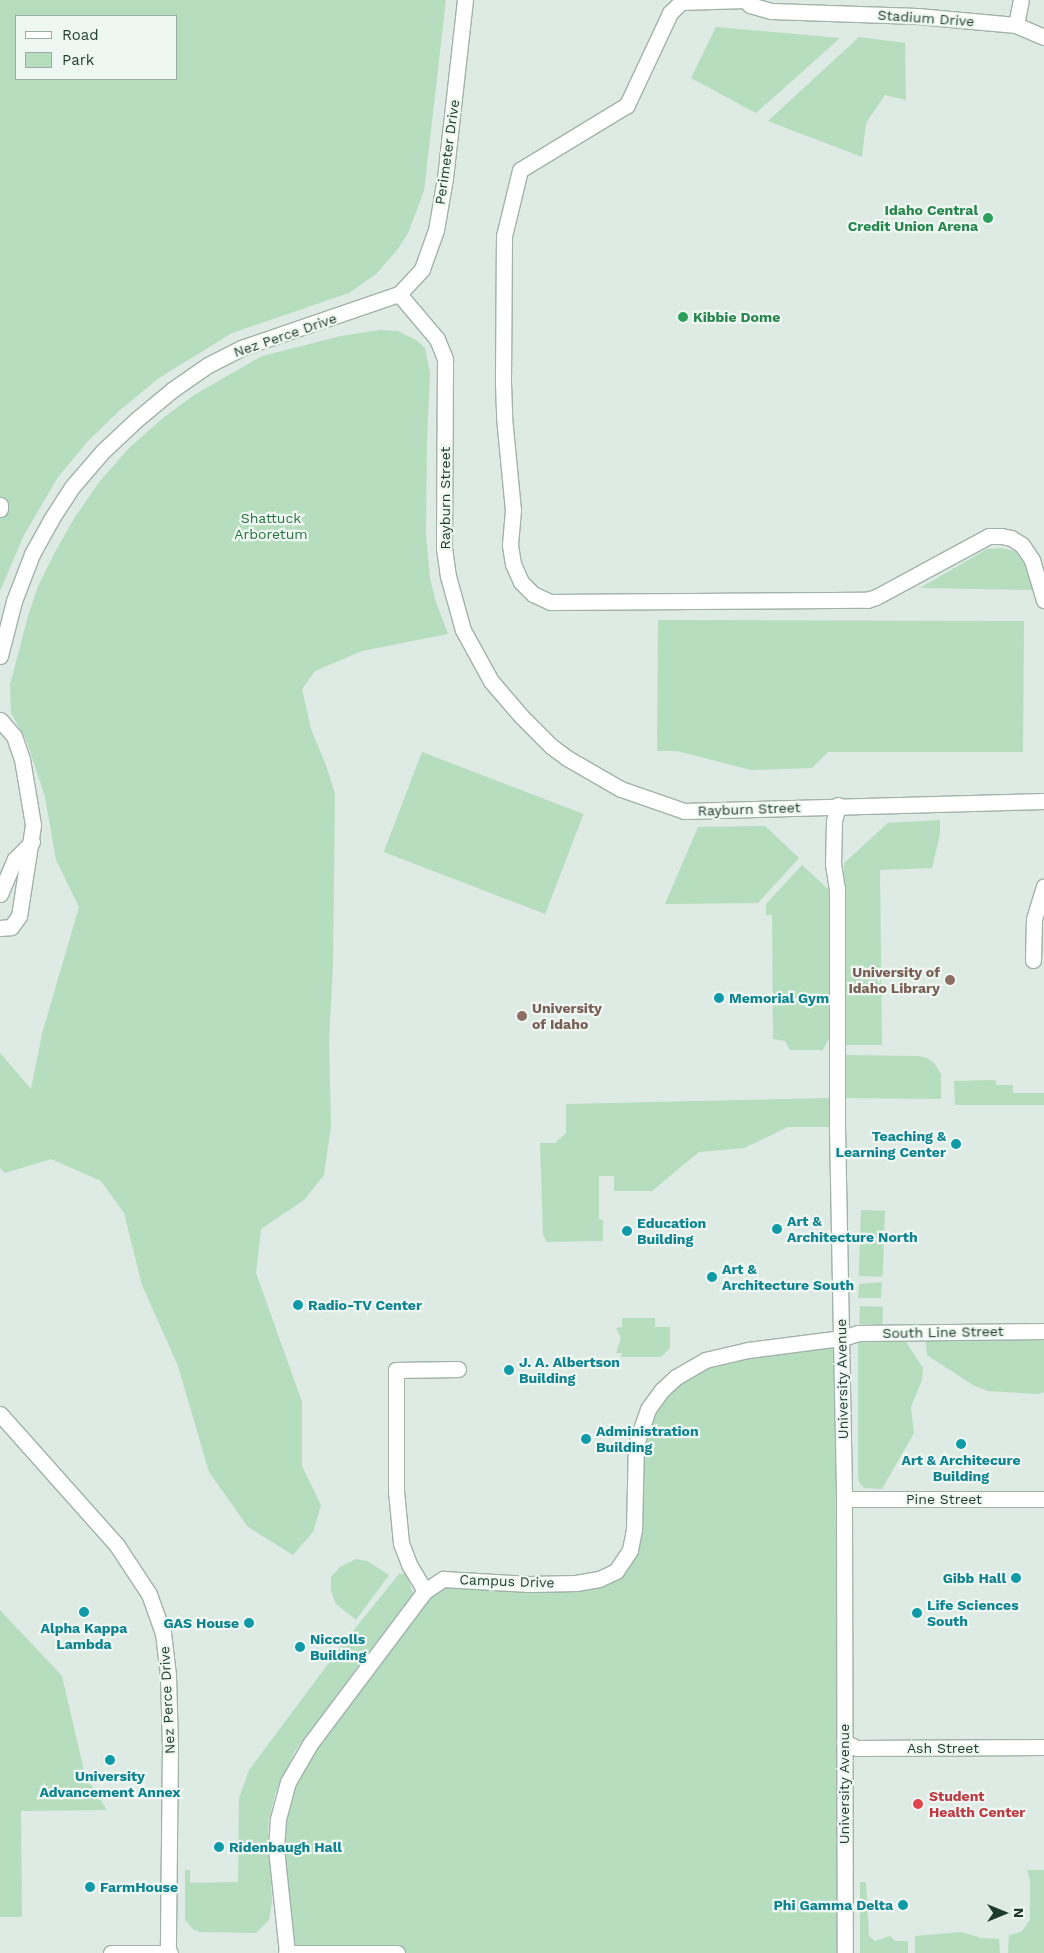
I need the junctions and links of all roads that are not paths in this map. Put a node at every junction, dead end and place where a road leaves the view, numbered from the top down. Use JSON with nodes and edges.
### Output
{"nodes":[{"id":1,"x":466,"y":0,"type":"edge"},
{"id":2,"x":745,"y":0,"type":"edge"},
{"id":3,"x":1021,"y":0,"type":"edge"},
{"id":4,"x":718,"y":1,"type":"edge"},
{"id":5,"x":802,"y":6,"type":"edge"},
{"id":6,"x":1016,"y":25,"type":"junction"},
{"id":7,"x":1044,"y":37,"type":"edge"},
{"id":8,"x":400,"y":294,"type":"junction"},
{"id":9,"x":1044,"y":600,"type":"edge"},
{"id":10,"x":2,"y":640,"type":"edge"},
{"id":11,"x":0,"y":656,"type":"edge"},
{"id":12,"x":0,"y":720,"type":"edge"},
{"id":13,"x":1044,"y":801,"type":"edge"},
{"id":14,"x":838,"y":805,"type":"junction"},
{"id":15,"x":32,"y":842,"type":"junction"},
{"id":16,"x":1044,"y":886,"type":"edge"},
{"id":17,"x":0,"y":894,"type":"edge"},
{"id":18,"x":0,"y":928,"type":"edge"},
{"id":19,"x":1033,"y":960,"type":"dead end"},
{"id":20,"x":1044,"y":1331,"type":"edge"},
{"id":21,"x":842,"y":1338,"type":"junction"},
{"id":22,"x":458,"y":1369,"type":"dead end"},
{"id":23,"x":0,"y":1414,"type":"edge"},
{"id":24,"x":844,"y":1499,"type":"junction"},
{"id":25,"x":1044,"y":1499,"type":"edge"},
{"id":26,"x":424,"y":1590,"type":"junction"},
{"id":27,"x":844,"y":1742,"type":"junction"},
{"id":28,"x":1044,"y":1747,"type":"edge"},
{"id":29,"x":111,"y":1953,"type":"edge"},
{"id":30,"x":169,"y":1953,"type":"edge"},
{"id":31,"x":287,"y":1953,"type":"edge"},
{"id":32,"x":366,"y":1953,"type":"edge"},
{"id":33,"x":397,"y":1953,"type":"edge"},
{"id":34,"x":845,"y":1953,"type":"edge"}],
"edges":[{"from":1,"to":8,"type":"street","name":"Perimeter Drive"},
{"from":2,"to":4,"type":"street","name":"Stadium Drive"},
{"from":2,"to":5,"type":"street","name":"Stadium Drive"},
{"from":3,"to":6,"type":"street"},
{"from":4,"to":9,"type":"street","name":"Stadium Drive"},
{"from":5,"to":6,"type":"street","name":"Stadium Drive"},
{"from":6,"to":7,"type":"street","name":"Stadium Drive"},
{"from":8,"to":10,"type":"street","name":"Nez Perce Drive"},
{"from":8,"to":14,"type":"street","name":"Rayburn Street"},
{"from":10,"to":11,"type":"street","name":"Nez Perce Drive"},
{"from":12,"to":15,"type":"street"},
{"from":13,"to":14,"type":"street","name":"Rayburn Street"},
{"from":14,"to":21,"type":"street","name":"University Avenue"},
{"from":15,"to":17,"type":"street"},
{"from":15,"to":18,"type":"street"},
{"from":16,"to":19,"type":"street"},
{"from":20,"to":21,"type":"street","name":"South Line Street"},
{"from":21,"to":24,"type":"street","name":"University Avenue"},
{"from":21,"to":26,"type":"street","name":"Campus Drive"},
{"from":22,"to":26,"type":"street"},
{"from":23,"to":30,"type":"street","name":"Nez Perce Drive"},
{"from":24,"to":25,"type":"street","name":"Pine Street"},
{"from":24,"to":27,"type":"street","name":"University Avenue"},
{"from":26,"to":31,"type":"street","name":"Campus Drive"},
{"from":27,"to":28,"type":"street","name":"Ash Street"},
{"from":27,"to":34,"type":"street","name":"University Avenue"},
{"from":29,"to":30,"type":"street"},
{"from":31,"to":32,"type":"street"},
{"from":32,"to":33,"type":"street"}]}
